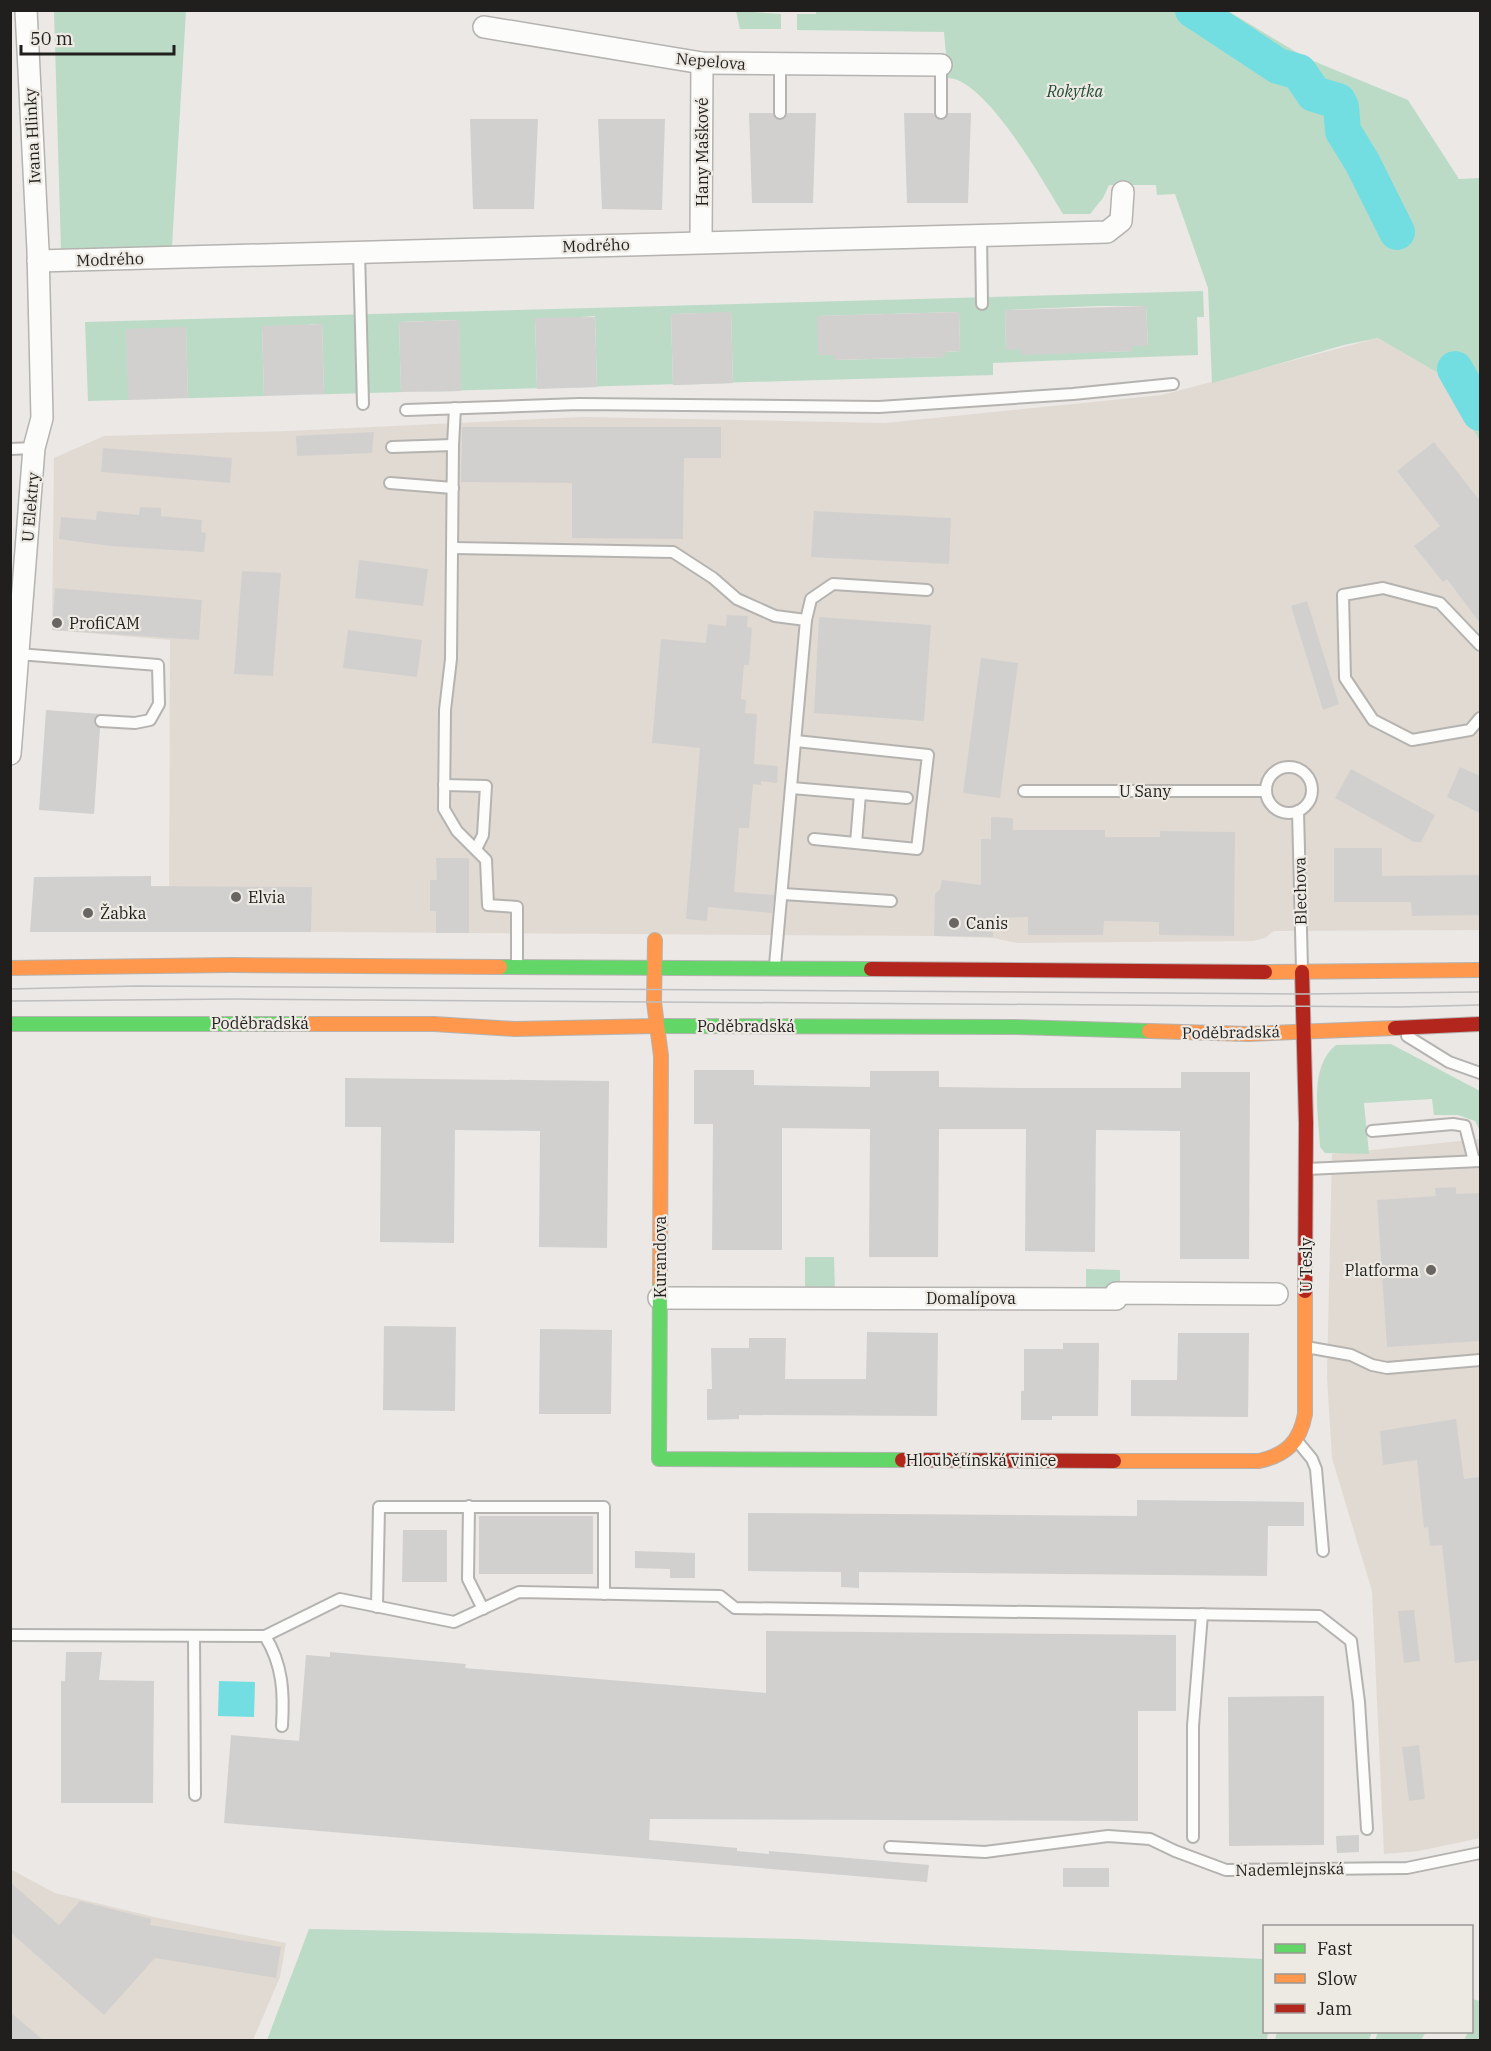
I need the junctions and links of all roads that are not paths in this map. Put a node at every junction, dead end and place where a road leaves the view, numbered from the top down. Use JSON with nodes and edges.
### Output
{"nodes":[{"id":1,"x":26,"y":10,"type":"edge"},
{"id":2,"x":484,"y":27,"type":"dead end"},
{"id":3,"x":702,"y":63,"type":"junction"},
{"id":4,"x":780,"y":64,"type":"junction"},
{"id":5,"x":940,"y":65,"type":"joint"},
{"id":6,"x":780,"y":113,"type":"dead end"},
{"id":7,"x":941,"y":113,"type":"dead end"},
{"id":8,"x":1123,"y":192,"type":"dead end"},
{"id":9,"x":981,"y":236,"type":"junction"},
{"id":10,"x":700,"y":241,"type":"junction"},
{"id":11,"x":359,"y":252,"type":"junction"},
{"id":12,"x":38,"y":261,"type":"junction"},
{"id":13,"x":982,"y":304,"type":"dead end"},
{"id":14,"x":1173,"y":384,"type":"dead end"},
{"id":15,"x":363,"y":404,"type":"dead end"},
{"id":16,"x":454,"y":408,"type":"junction"},
{"id":17,"x":406,"y":410,"type":"dead end"},
{"id":18,"x":453,"y":444,"type":"junction"},
{"id":19,"x":392,"y":447,"type":"dead end"},
{"id":20,"x":34,"y":448,"type":"junction"},
{"id":21,"x":10,"y":449,"type":"edge"},
{"id":22,"x":390,"y":483,"type":"dead end"},
{"id":23,"x":453,"y":488,"type":"junction"},
{"id":24,"x":453,"y":548,"type":"junction"},
{"id":25,"x":927,"y":590,"type":"dead end"},
{"id":26,"x":806,"y":620,"type":"junction"},
{"id":27,"x":1480,"y":645,"type":"edge"},
{"id":28,"x":18,"y":654,"type":"junction"},
{"id":29,"x":1480,"y":718,"type":"edge"},
{"id":30,"x":100,"y":721,"type":"dead end"},
{"id":31,"x":796,"y":741,"type":"junction"},
{"id":32,"x":10,"y":754,"type":"edge"},
{"id":33,"x":444,"y":785,"type":"junction"},
{"id":34,"x":792,"y":788,"type":"junction"},
{"id":35,"x":1024,"y":791,"type":"dead end"},
{"id":36,"x":1266,"y":791,"type":"junction"},
{"id":37,"x":860,"y":794,"type":"junction"},
{"id":38,"x":907,"y":798,"type":"dead end"},
{"id":39,"x":1298,"y":811,"type":"junction"},
{"id":40,"x":814,"y":839,"type":"dead end"},
{"id":41,"x":856,"y":843,"type":"junction"},
{"id":42,"x":476,"y":849,"type":"junction"},
{"id":43,"x":783,"y":894,"type":"junction"},
{"id":44,"x":891,"y":901,"type":"dead end"},
{"id":45,"x":655,"y":940,"type":"dead end"},
{"id":46,"x":517,"y":966,"type":"junction"},
{"id":47,"x":655,"y":967,"type":"junction"},
{"id":48,"x":10,"y":968,"type":"edge"},
{"id":49,"x":775,"y":969,"type":"junction"},
{"id":50,"x":1480,"y":970,"type":"edge"},
{"id":51,"x":1302,"y":972,"type":"junction"},
{"id":52,"x":10,"y":1024,"type":"edge"},
{"id":53,"x":1480,"y":1024,"type":"edge"},
{"id":54,"x":1391,"y":1027,"type":"junction"},
{"id":55,"x":657,"y":1028,"type":"junction"},
{"id":56,"x":1304,"y":1030,"type":"junction"},
{"id":57,"x":1480,"y":1073,"type":"edge"},
{"id":58,"x":1372,"y":1131,"type":"dead end"},
{"id":59,"x":1477,"y":1161,"type":"edge"},
{"id":60,"x":1307,"y":1169,"type":"junction"},
{"id":61,"x":1277,"y":1294,"type":"dead end"},
{"id":62,"x":659,"y":1298,"type":"junction"},
{"id":63,"x":1305,"y":1347,"type":"junction"},
{"id":64,"x":1480,"y":1360,"type":"edge"},
{"id":65,"x":1298,"y":1442,"type":"junction"},
{"id":66,"x":659,"y":1459,"type":"joint"},
{"id":67,"x":469,"y":1506,"type":"junction"},
{"id":68,"x":1323,"y":1551,"type":"dead end"},
{"id":69,"x":604,"y":1594,"type":"junction"},
{"id":70,"x":377,"y":1607,"type":"junction"},
{"id":71,"x":483,"y":1609,"type":"junction"},
{"id":72,"x":1202,"y":1614,"type":"junction"},
{"id":73,"x":10,"y":1635,"type":"edge"},
{"id":74,"x":194,"y":1636,"type":"junction"},
{"id":75,"x":266,"y":1636,"type":"junction"},
{"id":76,"x":282,"y":1726,"type":"dead end"},
{"id":77,"x":195,"y":1795,"type":"dead end"},
{"id":78,"x":1367,"y":1829,"type":"dead end"},
{"id":79,"x":1193,"y":1837,"type":"dead end"},
{"id":80,"x":890,"y":1846,"type":"dead end"},
{"id":81,"x":1480,"y":1853,"type":"edge"}],
"edges":[{"from":1,"to":12,"type":"street","name":"Ivana Hlinky"},
{"from":2,"to":3,"type":"street","name":"Nepelova"},
{"from":3,"to":4,"type":"street","name":"Nepelova"},
{"from":3,"to":10,"type":"street","name":"Hany Maškové"},
{"from":4,"to":5,"type":"street","name":"Nepelova"},
{"from":4,"to":6,"type":"lane"},
{"from":5,"to":7,"type":"lane"},
{"from":8,"to":9,"type":"street","name":"Modrého"},
{"from":9,"to":10,"type":"street","name":"Modrého"},
{"from":9,"to":13,"type":"lane"},
{"from":10,"to":11,"type":"street","name":"Modrého"},
{"from":11,"to":12,"type":"street","name":"Modrého"},
{"from":11,"to":15,"type":"lane"},
{"from":12,"to":20,"type":"street","name":"U Elektry"},
{"from":14,"to":16,"type":"lane"},
{"from":16,"to":17,"type":"lane"},
{"from":16,"to":18,"type":"lane"},
{"from":18,"to":19,"type":"lane"},
{"from":18,"to":23,"type":"lane"},
{"from":20,"to":21,"type":"lane"},
{"from":20,"to":28,"type":"street","name":"U Elektry"},
{"from":22,"to":23,"type":"lane"},
{"from":23,"to":24,"type":"lane"},
{"from":24,"to":26,"type":"lane"},
{"from":24,"to":33,"type":"lane"},
{"from":25,"to":26,"type":"lane"},
{"from":26,"to":31,"type":"lane"},
{"from":27,"to":29,"type":"lane"},
{"from":28,"to":30,"type":"lane"},
{"from":28,"to":32,"type":"street","name":"U Elektry"},
{"from":31,"to":34,"type":"lane"},
{"from":31,"to":41,"type":"lane"},
{"from":33,"to":42,"type":"lane"},
{"from":33,"to":42,"type":"lane"},
{"from":34,"to":37,"type":"lane"},
{"from":34,"to":43,"type":"lane"},
{"from":35,"to":36,"type":"lane","name":"U Sany"},
{"from":36,"to":39,"type":"lane"},
{"from":36,"to":39,"type":"lane","name":"Blechova"},
{"from":37,"to":38,"type":"lane"},
{"from":37,"to":41,"type":"lane"},
{"from":39,"to":51,"type":"lane","name":"Blechova"},
{"from":40,"to":41,"type":"lane"},
{"from":42,"to":46,"type":"lane"},
{"from":43,"to":44,"type":"lane"},
{"from":43,"to":49,"type":"lane"},
{"from":45,"to":47,"type":"main road","name":"Kurandova"},
{"from":46,"to":47,"type":"main road"},
{"from":46,"to":48,"type":"main road"},
{"from":47,"to":49,"type":"main road"},
{"from":47,"to":55,"type":"main road","name":"Kurandova"},
{"from":49,"to":51,"type":"main road"},
{"from":50,"to":51,"type":"main road"},
{"from":51,"to":56,"type":"main road","name":"U Tesly"},
{"from":52,"to":55,"type":"main road","name":"Poděbradská"},
{"from":53,"to":54,"type":"main road","name":"Poděbradská"},
{"from":54,"to":56,"type":"main road","name":"Poděbradská"},
{"from":54,"to":57,"type":"lane"},
{"from":55,"to":56,"type":"main road","name":"Poděbradská"},
{"from":55,"to":62,"type":"main road","name":"Kurandova"},
{"from":56,"to":60,"type":"main road","name":"U Tesly"},
{"from":58,"to":59,"type":"lane"},
{"from":59,"to":60,"type":"lane"},
{"from":60,"to":63,"type":"main road","name":"U Tesly"},
{"from":61,"to":62,"type":"street","name":"Domalípova"},
{"from":62,"to":66,"type":"main road","name":"Kurandova"},
{"from":63,"to":64,"type":"lane"},
{"from":63,"to":65,"type":"main road","name":"U Tesly"},
{"from":65,"to":66,"type":"main road","name":"Hloubětínská vinice"},
{"from":65,"to":68,"type":"lane"},
{"from":67,"to":69,"type":"lane"},
{"from":67,"to":70,"type":"lane"},
{"from":67,"to":71,"type":"lane"},
{"from":69,"to":71,"type":"lane"},
{"from":69,"to":72,"type":"lane"},
{"from":70,"to":71,"type":"lane"},
{"from":70,"to":75,"type":"lane"},
{"from":72,"to":78,"type":"lane"},
{"from":72,"to":79,"type":"lane"},
{"from":73,"to":74,"type":"lane"},
{"from":74,"to":75,"type":"lane"},
{"from":74,"to":77,"type":"lane"},
{"from":75,"to":76,"type":"lane"},
{"from":80,"to":81,"type":"lane","name":"Nademlejnská"}]}
